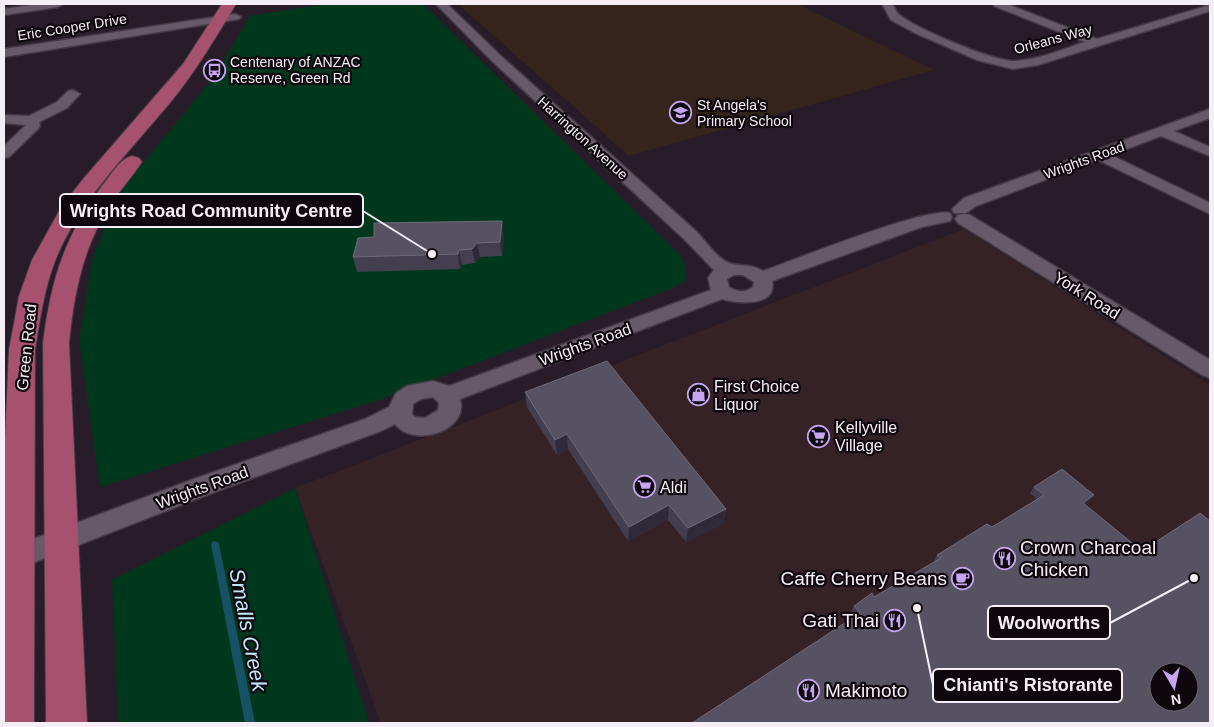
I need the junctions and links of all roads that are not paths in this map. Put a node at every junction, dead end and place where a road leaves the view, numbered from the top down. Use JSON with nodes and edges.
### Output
{"nodes":[{"id":1,"x":58,"y":4,"type":"edge"},
{"id":2,"x":441,"y":4,"type":"edge"},
{"id":3,"x":887,"y":4,"type":"edge"},
{"id":4,"x":998,"y":4,"type":"edge"},
{"id":5,"x":1192,"y":4,"type":"edge"},
{"id":6,"x":1209,"y":8,"type":"edge"},
{"id":7,"x":232,"y":11,"type":"edge"},
{"id":8,"x":4,"y":12,"type":"edge"},
{"id":9,"x":1097,"y":43,"type":"junction"},
{"id":10,"x":4,"y":53,"type":"edge"},
{"id":11,"x":73,"y":94,"type":"dead end"},
{"id":12,"x":1210,"y":113,"type":"edge"},
{"id":13,"x":4,"y":119,"type":"edge"},
{"id":14,"x":31,"y":120,"type":"junction"},
{"id":15,"x":1162,"y":131,"type":"junction"},
{"id":16,"x":1210,"y":152,"type":"edge"},
{"id":17,"x":4,"y":154,"type":"edge"},
{"id":18,"x":1098,"y":154,"type":"junction"},
{"id":19,"x":1210,"y":209,"type":"edge"},
{"id":20,"x":962,"y":214,"type":"junction"},
{"id":21,"x":727,"y":270,"type":"junction"},
{"id":22,"x":761,"y":278,"type":"junction"},
{"id":23,"x":723,"y":292,"type":"junction"},
{"id":24,"x":1210,"y":370,"type":"edge"},
{"id":25,"x":447,"y":395,"type":"junction"},
{"id":26,"x":400,"y":412,"type":"junction"},
{"id":27,"x":60,"y":540,"type":"junction"},
{"id":28,"x":10,"y":560,"type":"edge"},
{"id":29,"x":13,"y":723,"type":"edge"},
{"id":30,"x":66,"y":723,"type":"edge"}],
"edges":[{"from":1,"to":8,"type":"street"},
{"from":2,"to":21,"type":"street","name":"Harrington Avenue"},
{"from":3,"to":9,"type":"street","name":"Orleans Way"},
{"from":4,"to":9,"type":"street"},
{"from":5,"to":6,"type":"street"},
{"from":6,"to":9,"type":"street","name":"Orleans Way"},
{"from":7,"to":10,"type":"street","name":"Eric Cooper Drive"},
{"from":7,"to":27,"type":"main road","name":"Green Road"},
{"from":7,"to":28,"type":"main road","name":"Green Road"},
{"from":11,"to":14,"type":"street"},
{"from":12,"to":15,"type":"street","name":"Wrights Road"},
{"from":13,"to":14,"type":"street"},
{"from":14,"to":17,"type":"street"},
{"from":15,"to":16,"type":"street"},
{"from":15,"to":18,"type":"street","name":"Wrights Road"},
{"from":18,"to":19,"type":"street"},
{"from":18,"to":20,"type":"street","name":"Wrights Road"},
{"from":20,"to":22,"type":"street"},
{"from":20,"to":24,"type":"street","name":"York Road"},
{"from":21,"to":22,"type":"street"},
{"from":21,"to":23,"type":"street"},
{"from":22,"to":23,"type":"street"},
{"from":23,"to":25,"type":"street","name":"Wrights Road"},
{"from":25,"to":26,"type":"street","name":"Wrights Road"},
{"from":25,"to":26,"type":"street"},
{"from":26,"to":27,"type":"street","name":"Wrights Road"},
{"from":27,"to":28,"type":"street","name":"Wrights Road"},
{"from":27,"to":30,"type":"main road","name":"Green Road"},
{"from":28,"to":29,"type":"main road","name":"Green Road"}]}
